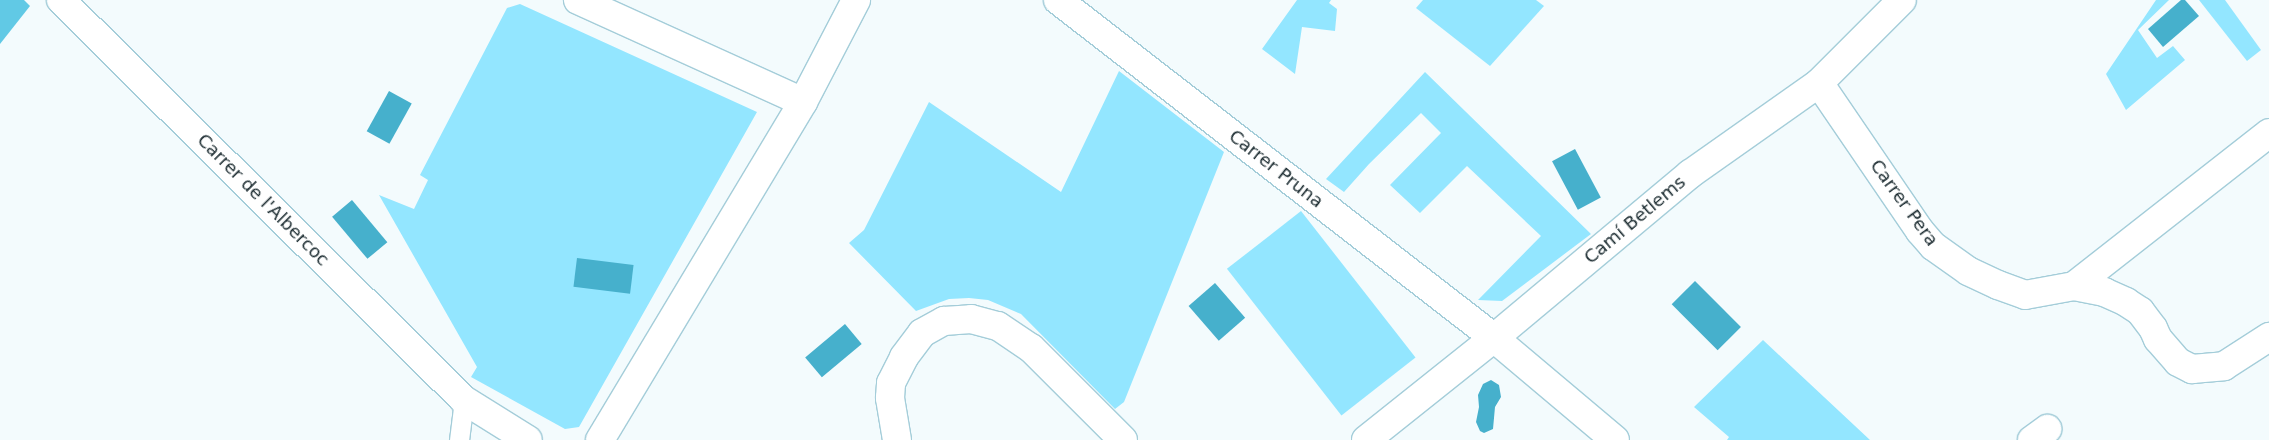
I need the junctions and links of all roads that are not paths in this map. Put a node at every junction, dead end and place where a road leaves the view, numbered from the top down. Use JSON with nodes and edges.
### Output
{"nodes":[{"id":1,"x":61,"y":0,"type":"edge"},
{"id":2,"x":578,"y":0,"type":"edge"},
{"id":3,"x":856,"y":0,"type":"edge"},
{"id":4,"x":1058,"y":0,"type":"edge"},
{"id":5,"x":1902,"y":0,"type":"edge"},
{"id":6,"x":1820,"y":84,"type":"junction"},
{"id":7,"x":803,"y":102,"type":"junction"},
{"id":8,"x":2269,"y":132,"type":"edge"},
{"id":9,"x":2074,"y":286,"type":"junction"},
{"id":10,"x":2269,"y":337,"type":"edge"},
{"id":11,"x":1494,"y":338,"type":"junction"},
{"id":12,"x":464,"y":400,"type":"junction"},
{"id":13,"x":459,"y":440,"type":"edge"},
{"id":14,"x":528,"y":440,"type":"edge"},
{"id":15,"x":600,"y":440,"type":"edge"},
{"id":16,"x":898,"y":440,"type":"edge"},
{"id":17,"x":1123,"y":440,"type":"edge"},
{"id":18,"x":1366,"y":440,"type":"edge"},
{"id":19,"x":1615,"y":440,"type":"edge"}],
"edges":[{"from":1,"to":12,"type":"street","name":"Carrer de l'Albercoc"},
{"from":2,"to":7,"type":"street"},
{"from":3,"to":7,"type":"street"},
{"from":4,"to":11,"type":"street","name":"Carrer Pruna"},
{"from":5,"to":6,"type":"street","name":"Camí Betlems"},
{"from":6,"to":9,"type":"street","name":"Carrer Pera"},
{"from":6,"to":11,"type":"street","name":"Camí Betlems"},
{"from":7,"to":15,"type":"street"},
{"from":8,"to":9,"type":"street","name":"Carrer Pera"},
{"from":9,"to":10,"type":"street","name":"Carrer Pera"},
{"from":11,"to":18,"type":"street","name":"Camí Betlems"},
{"from":11,"to":19,"type":"street","name":"Carrer Pruna"},
{"from":12,"to":13,"type":"lane"},
{"from":12,"to":14,"type":"street","name":"Carrer de l'Albercoc"},
{"from":16,"to":17,"type":"street"}]}
